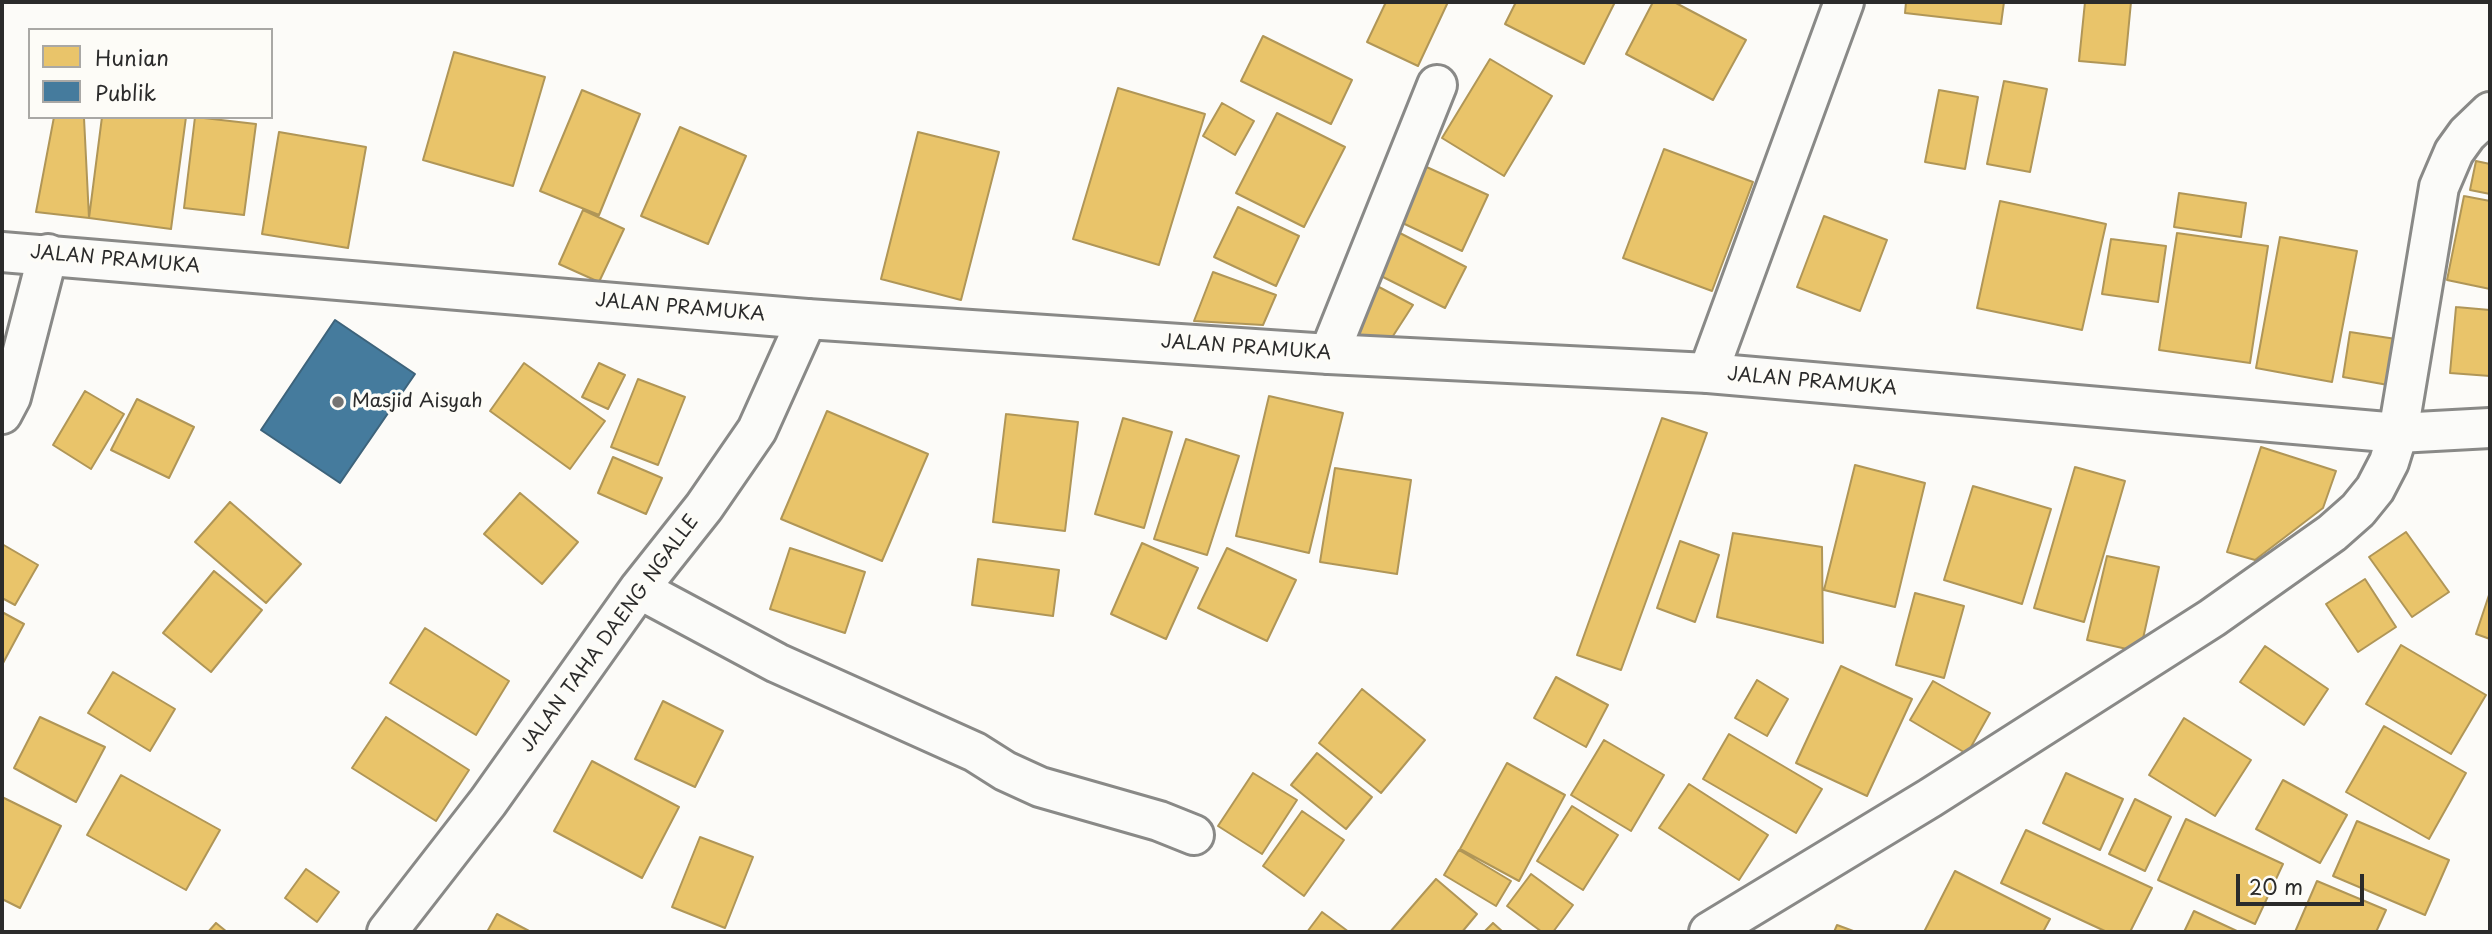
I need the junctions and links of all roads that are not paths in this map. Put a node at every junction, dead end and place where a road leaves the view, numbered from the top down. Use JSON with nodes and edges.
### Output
{"nodes":[{"id":1,"x":1844,"y":2,"type":"edge"},
{"id":2,"x":1437,"y":85,"type":"dead end"},
{"id":3,"x":2490,"y":112,"type":"edge"},
{"id":4,"x":2,"y":252,"type":"edge"},
{"id":5,"x":48,"y":254,"type":"junction"},
{"id":6,"x":807,"y":319,"type":"junction"},
{"id":7,"x":1329,"y":354,"type":"junction"},
{"id":8,"x":1708,"y":373,"type":"junction"},
{"id":9,"x":2,"y":414,"type":"edge"},
{"id":10,"x":2490,"y":428,"type":"edge"},
{"id":11,"x":2398,"y":433,"type":"junction"},
{"id":12,"x":639,"y":589,"type":"junction"},
{"id":13,"x":1194,"y":835,"type":"dead end"},
{"id":14,"x":387,"y":932,"type":"edge"},
{"id":15,"x":1709,"y":932,"type":"edge"}],
"edges":[{"from":1,"to":8,"type":"street"},
{"from":2,"to":7,"type":"street"},
{"from":3,"to":11,"type":"street"},
{"from":4,"to":5,"type":"street","name":"JALAN PRAMUKA"},
{"from":5,"to":6,"type":"street","name":"JALAN PRAMUKA"},
{"from":5,"to":9,"type":"street"},
{"from":6,"to":7,"type":"street","name":"JALAN PRAMUKA"},
{"from":6,"to":12,"type":"street","name":"JALAN TAHA DAENG NGALLE"},
{"from":7,"to":8,"type":"street","name":"JALAN PRAMUKA"},
{"from":8,"to":11,"type":"street","name":"JALAN PRAMUKA"},
{"from":10,"to":11,"type":"street","name":"JALAN PRAMUKA"},
{"from":11,"to":15,"type":"street"},
{"from":12,"to":13,"type":"street"},
{"from":12,"to":14,"type":"street","name":"JALAN TAHA DAENG NGALLE"}]}
